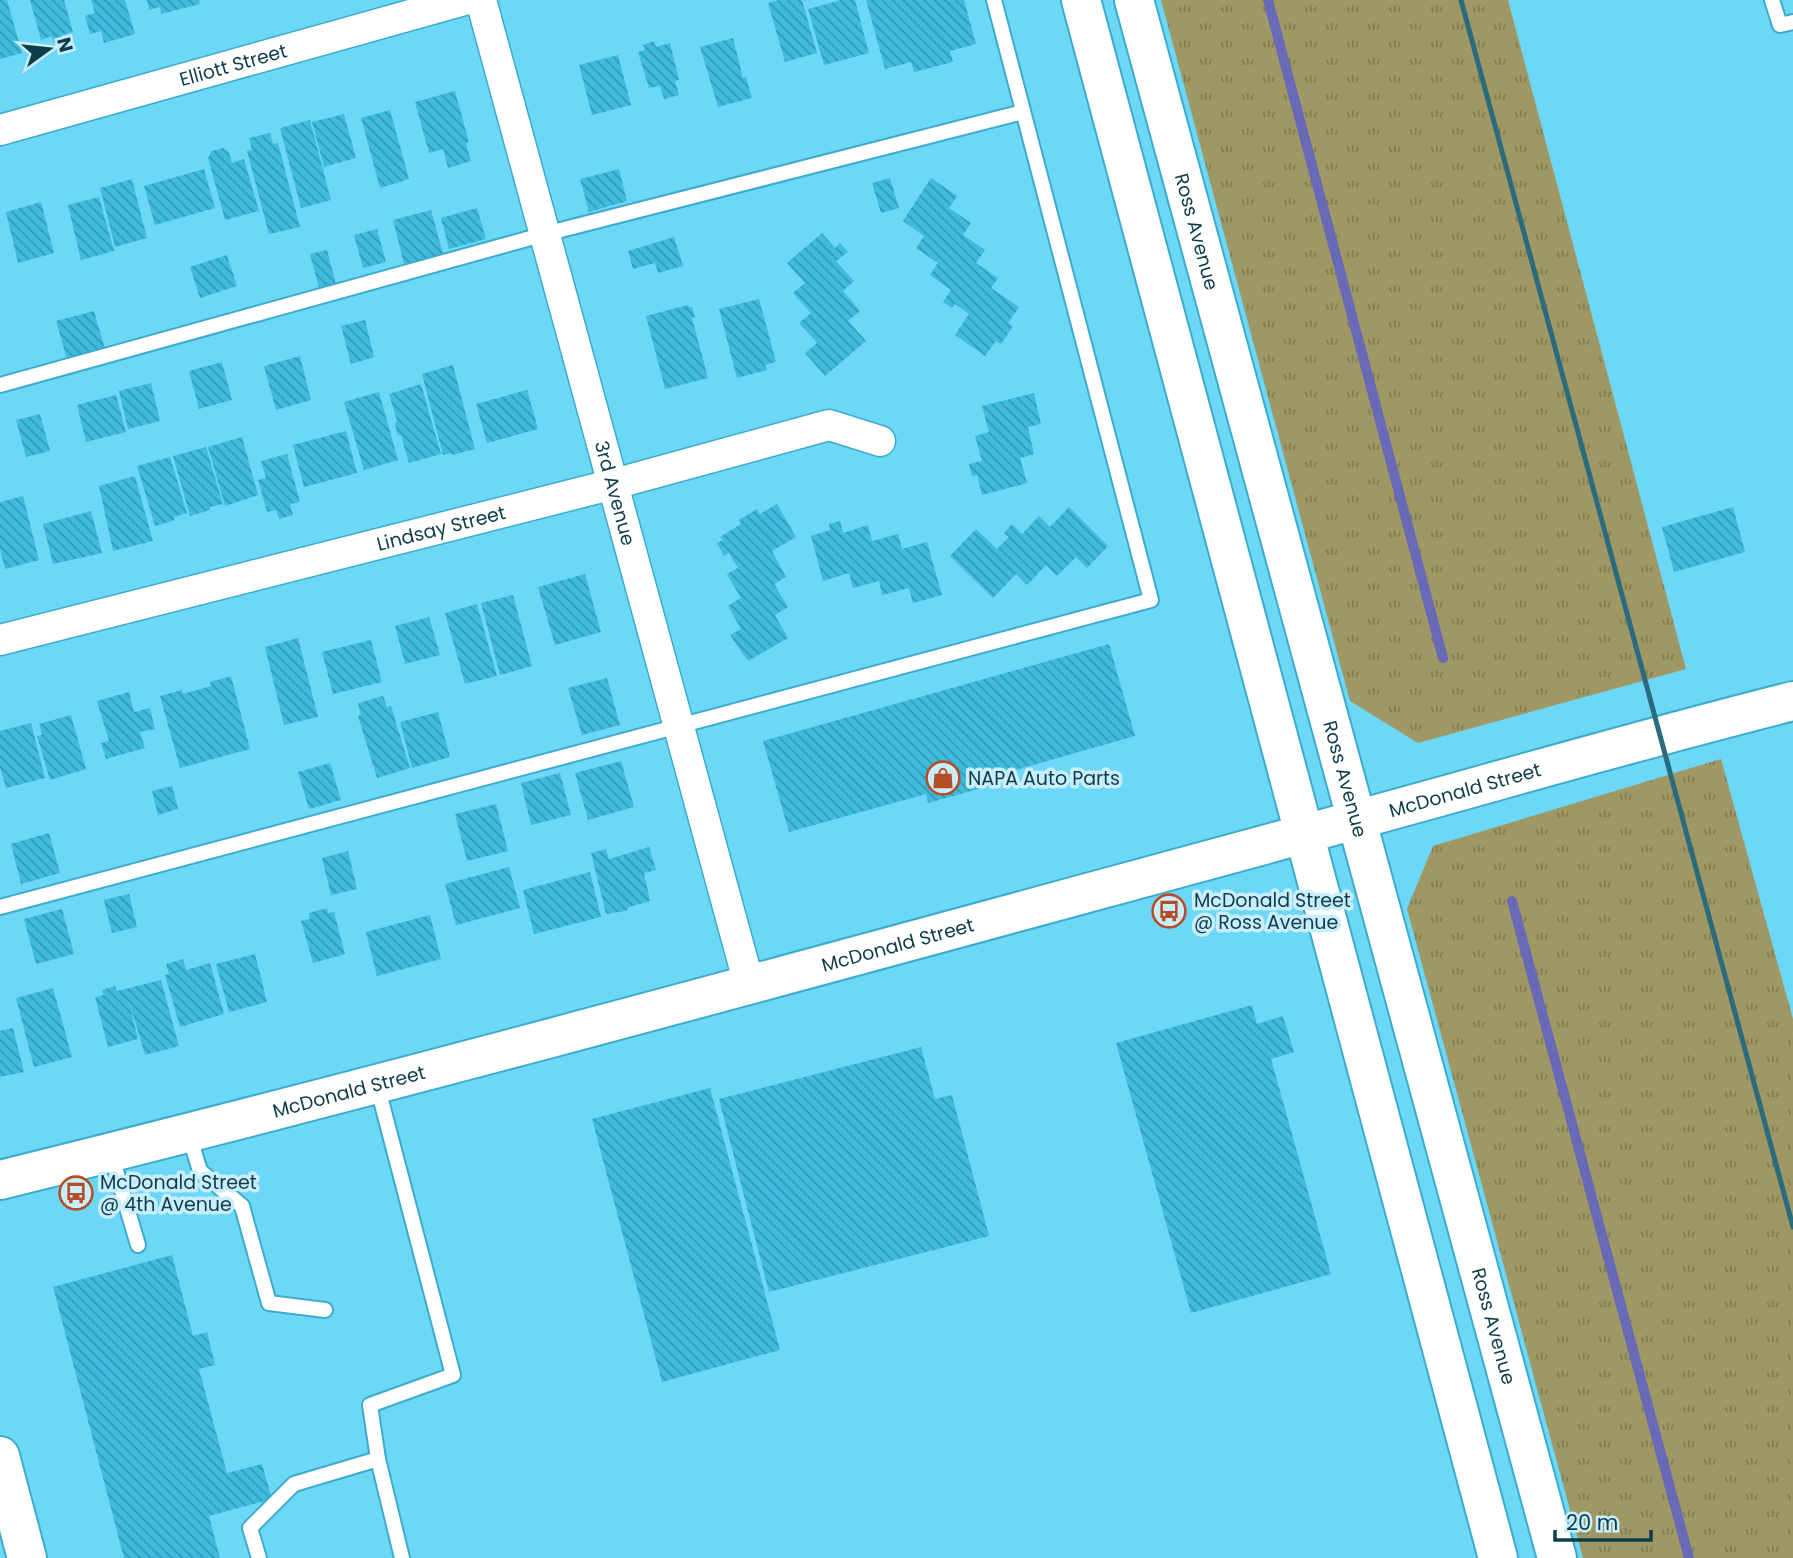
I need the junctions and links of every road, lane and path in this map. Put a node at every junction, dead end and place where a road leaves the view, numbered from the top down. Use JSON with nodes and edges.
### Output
{"nodes":[{"id":1,"x":464,"y":0,"type":"edge"},
{"id":2,"x":481,"y":0,"type":"edge"},
{"id":3,"x":994,"y":0,"type":"edge"},
{"id":4,"x":1081,"y":0,"type":"edge"},
{"id":5,"x":1134,"y":0,"type":"edge"},
{"id":6,"x":1772,"y":0,"type":"edge"},
{"id":7,"x":1793,"y":22,"type":"edge"},
{"id":8,"x":1023,"y":112,"type":"junction"},
{"id":9,"x":0,"y":130,"type":"edge"},
{"id":10,"x":545,"y":234,"type":"junction"},
{"id":11,"x":0,"y":385,"type":"edge"},
{"id":12,"x":880,"y":441,"type":"dead end"},
{"id":13,"x":614,"y":484,"type":"junction"},
{"id":14,"x":0,"y":640,"type":"edge"},
{"id":15,"x":1793,"y":701,"type":"edge"},
{"id":16,"x":680,"y":727,"type":"junction"},
{"id":17,"x":1356,"y":820,"type":"junction"},
{"id":18,"x":1303,"y":834,"type":"junction"},
{"id":19,"x":0,"y":907,"type":"edge"},
{"id":20,"x":749,"y":984,"type":"junction"},
{"id":21,"x":377,"y":1084,"type":"junction"},
{"id":22,"x":189,"y":1134,"type":"junction"},
{"id":23,"x":110,"y":1153,"type":"junction"},
{"id":24,"x":0,"y":1180,"type":"edge"},
{"id":25,"x":138,"y":1245,"type":"dead end"},
{"id":26,"x":325,"y":1310,"type":"dead end"},
{"id":27,"x":0,"y":1457,"type":"edge"},
{"id":28,"x":378,"y":1459,"type":"junction"},
{"id":29,"x":27,"y":1558,"type":"edge"},
{"id":30,"x":259,"y":1558,"type":"edge"},
{"id":31,"x":402,"y":1558,"type":"edge"},
{"id":32,"x":1498,"y":1558,"type":"edge"},
{"id":33,"x":1557,"y":1558,"type":"edge"}],
"edges":[{"from":1,"to":9,"type":"street","name":"Elliott Street"},
{"from":2,"to":10,"type":"street","name":"3rd Avenue"},
{"from":3,"to":8,"type":"lane"},
{"from":4,"to":18,"type":"main road"},
{"from":5,"to":17,"type":"main road","name":"Ross Avenue"},
{"from":6,"to":7,"type":"lane"},
{"from":8,"to":10,"type":"lane"},
{"from":8,"to":16,"type":"lane"},
{"from":10,"to":11,"type":"lane"},
{"from":10,"to":13,"type":"street","name":"3rd Avenue"},
{"from":12,"to":13,"type":"street","name":"Lindsay Street"},
{"from":13,"to":14,"type":"street","name":"Lindsay Street"},
{"from":13,"to":16,"type":"street","name":"3rd Avenue"},
{"from":15,"to":17,"type":"main road","name":"McDonald Street"},
{"from":16,"to":19,"type":"lane"},
{"from":16,"to":20,"type":"street","name":"3rd Avenue"},
{"from":17,"to":18,"type":"main road","name":"McDonald Street"},
{"from":17,"to":33,"type":"main road","name":"Ross Avenue"},
{"from":18,"to":20,"type":"main road","name":"McDonald Street"},
{"from":18,"to":32,"type":"main road"},
{"from":20,"to":21,"type":"main road","name":"McDonald Street"},
{"from":21,"to":22,"type":"main road","name":"McDonald Street"},
{"from":21,"to":28,"type":"lane"},
{"from":22,"to":23,"type":"main road","name":"McDonald Street"},
{"from":22,"to":26,"type":"lane"},
{"from":23,"to":24,"type":"main road","name":"McDonald Street"},
{"from":23,"to":25,"type":"lane"},
{"from":27,"to":29,"type":"main road"},
{"from":28,"to":30,"type":"lane"},
{"from":28,"to":31,"type":"lane"}]}
